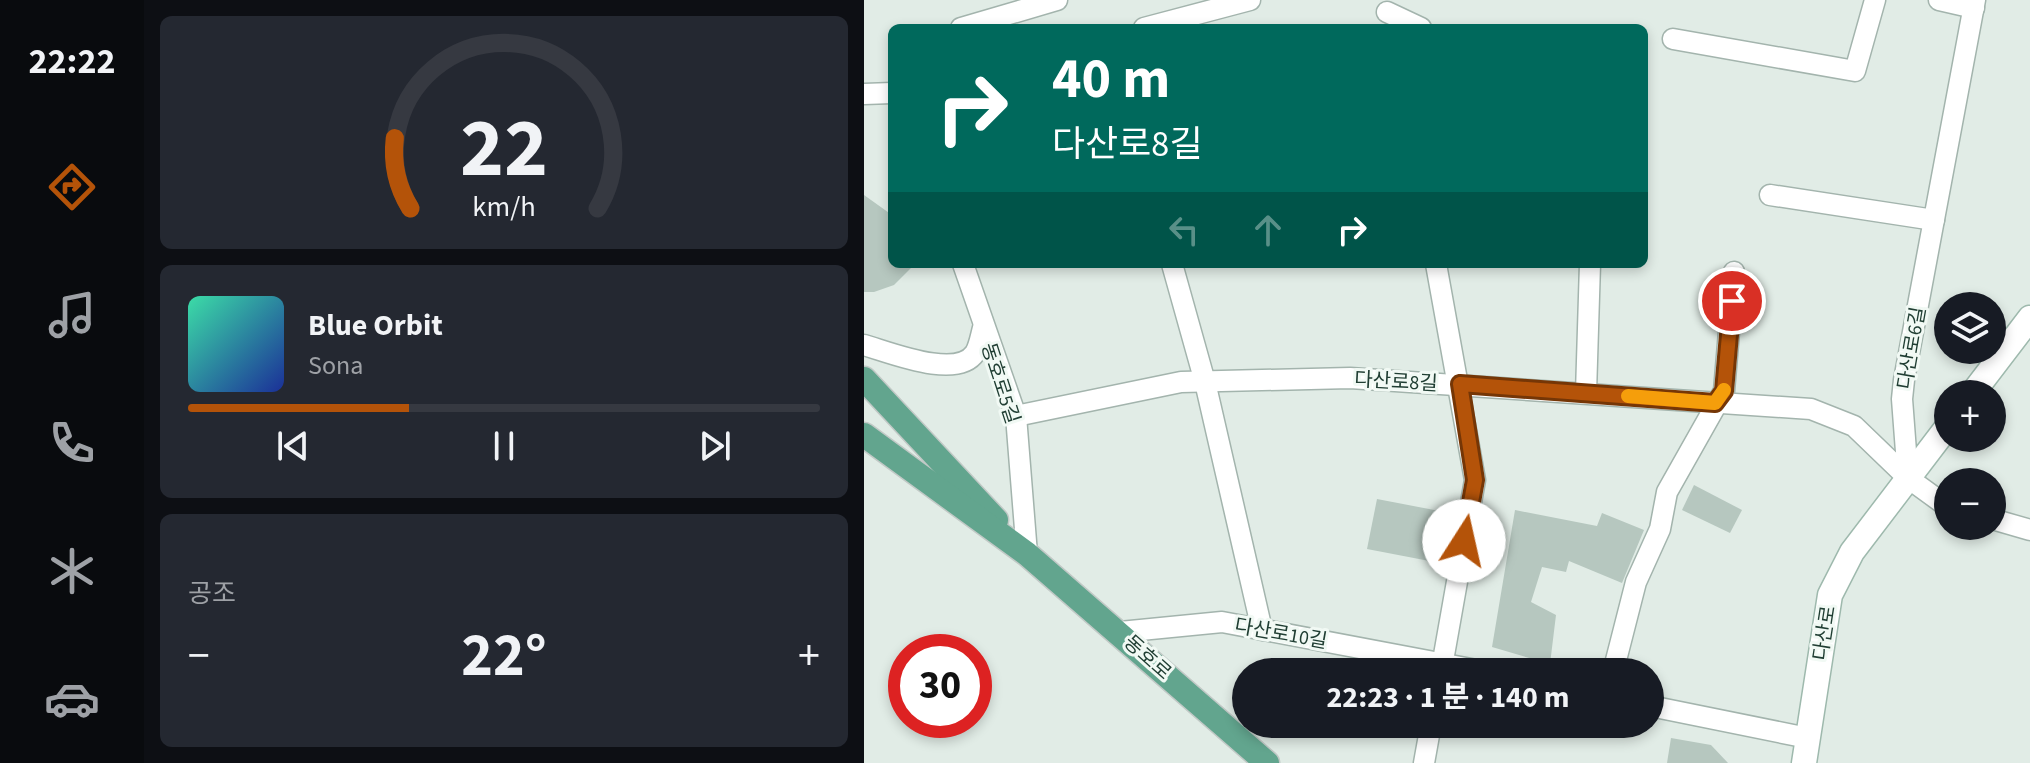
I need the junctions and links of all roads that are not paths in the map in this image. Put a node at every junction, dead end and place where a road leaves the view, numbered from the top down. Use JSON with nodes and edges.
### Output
{"nodes":[{"id":1,"x":1057,"y":0,"type":"edge"},
{"id":2,"x":1250,"y":0,"type":"edge"},
{"id":3,"x":1875,"y":0,"type":"edge"},
{"id":4,"x":1939,"y":0,"type":"edge"},
{"id":5,"x":1974,"y":4,"type":"edge"},
{"id":6,"x":1389,"y":13,"type":"edge"},
{"id":7,"x":975,"y":24,"type":"edge"},
{"id":8,"x":1159,"y":24,"type":"edge"},
{"id":9,"x":1412,"y":24,"type":"edge"},
{"id":10,"x":1673,"y":39,"type":"dead end"},
{"id":11,"x":888,"y":93,"type":"edge"},
{"id":12,"x":864,"y":94,"type":"edge"},
{"id":13,"x":1770,"y":195,"type":"dead end"},
{"id":14,"x":1934,"y":220,"type":"junction"},
{"id":15,"x":964,"y":268,"type":"edge"},
{"id":16,"x":1173,"y":268,"type":"edge"},
{"id":17,"x":1437,"y":268,"type":"edge"},
{"id":18,"x":1590,"y":268,"type":"edge"},
{"id":19,"x":1734,"y":272,"type":"dead end"},
{"id":20,"x":2030,"y":318,"type":"edge"},
{"id":21,"x":983,"y":328,"type":"junction"},
{"id":22,"x":864,"y":345,"type":"edge"},
{"id":23,"x":864,"y":379,"type":"edge"},
{"id":24,"x":1983,"y":380,"type":"edge"},
{"id":25,"x":1205,"y":382,"type":"junction"},
{"id":26,"x":1460,"y":384,"type":"junction"},
{"id":27,"x":1586,"y":393,"type":"junction"},
{"id":28,"x":1715,"y":403,"type":"junction"},
{"id":29,"x":1016,"y":416,"type":"junction"},
{"id":30,"x":864,"y":435,"type":"edge"},
{"id":31,"x":1934,"y":444,"type":"edge"},
{"id":32,"x":1908,"y":478,"type":"junction"},
{"id":33,"x":1934,"y":497,"type":"edge"},
{"id":34,"x":2006,"y":523,"type":"edge"},
{"id":35,"x":2030,"y":530,"type":"edge"},
{"id":36,"x":1027,"y":554,"type":"junction"},
{"id":37,"x":1262,"y":630,"type":"junction"},
{"id":38,"x":1120,"y":632,"type":"junction"},
{"id":39,"x":1398,"y":658,"type":"edge"},
{"id":40,"x":1444,"y":658,"type":"edge"},
{"id":41,"x":1617,"y":658,"type":"edge"},
{"id":42,"x":1664,"y":709,"type":"edge"},
{"id":43,"x":1428,"y":738,"type":"edge"},
{"id":44,"x":1808,"y":738,"type":"junction"},
{"id":45,"x":1267,"y":763,"type":"edge"},
{"id":46,"x":1424,"y":763,"type":"edge"},
{"id":47,"x":1804,"y":763,"type":"edge"}],
"edges":[{"from":1,"to":7,"type":"street"},
{"from":2,"to":8,"type":"street"},
{"from":3,"to":10,"type":"street"},
{"from":4,"to":5,"type":"street","name":"다산로6길"},
{"from":5,"to":14,"type":"street","name":"다산로6길"},
{"from":6,"to":9,"type":"street"},
{"from":11,"to":12,"type":"street"},
{"from":13,"to":14,"type":"street"},
{"from":14,"to":32,"type":"street","name":"다산로6길"},
{"from":15,"to":21,"type":"street","name":"동호로5길"},
{"from":16,"to":25,"type":"street"},
{"from":17,"to":26,"type":"street"},
{"from":18,"to":27,"type":"street"},
{"from":19,"to":28,"type":"street"},
{"from":20,"to":24,"type":"main road"},
{"from":21,"to":22,"type":"street"},
{"from":21,"to":29,"type":"street","name":"동호로5길"},
{"from":23,"to":36,"type":"main road","name":"동호로"},
{"from":25,"to":26,"type":"street","name":"다산로8길"},
{"from":25,"to":29,"type":"street","name":"다산로8길"},
{"from":25,"to":37,"type":"street"},
{"from":26,"to":27,"type":"street","name":"다산로8길"},
{"from":26,"to":40,"type":"street"},
{"from":27,"to":28,"type":"street","name":"다산로8길"},
{"from":28,"to":32,"type":"street","name":"다산로8길"},
{"from":28,"to":41,"type":"street"},
{"from":29,"to":36,"type":"street","name":"동호로5길"},
{"from":30,"to":36,"type":"main road","name":"동호로"},
{"from":31,"to":32,"type":"main road","name":"다산로"},
{"from":32,"to":33,"type":"street"},
{"from":32,"to":44,"type":"main road","name":"다산로"},
{"from":34,"to":35,"type":"street"},
{"from":36,"to":38,"type":"main road","name":"동호로"},
{"from":37,"to":38,"type":"street","name":"다산로10길"},
{"from":37,"to":39,"type":"street","name":"다산로10길"},
{"from":38,"to":45,"type":"main road","name":"동호로"},
{"from":42,"to":44,"type":"street"},
{"from":43,"to":46,"type":"street"},
{"from":44,"to":47,"type":"main road","name":"다산로"}]}
